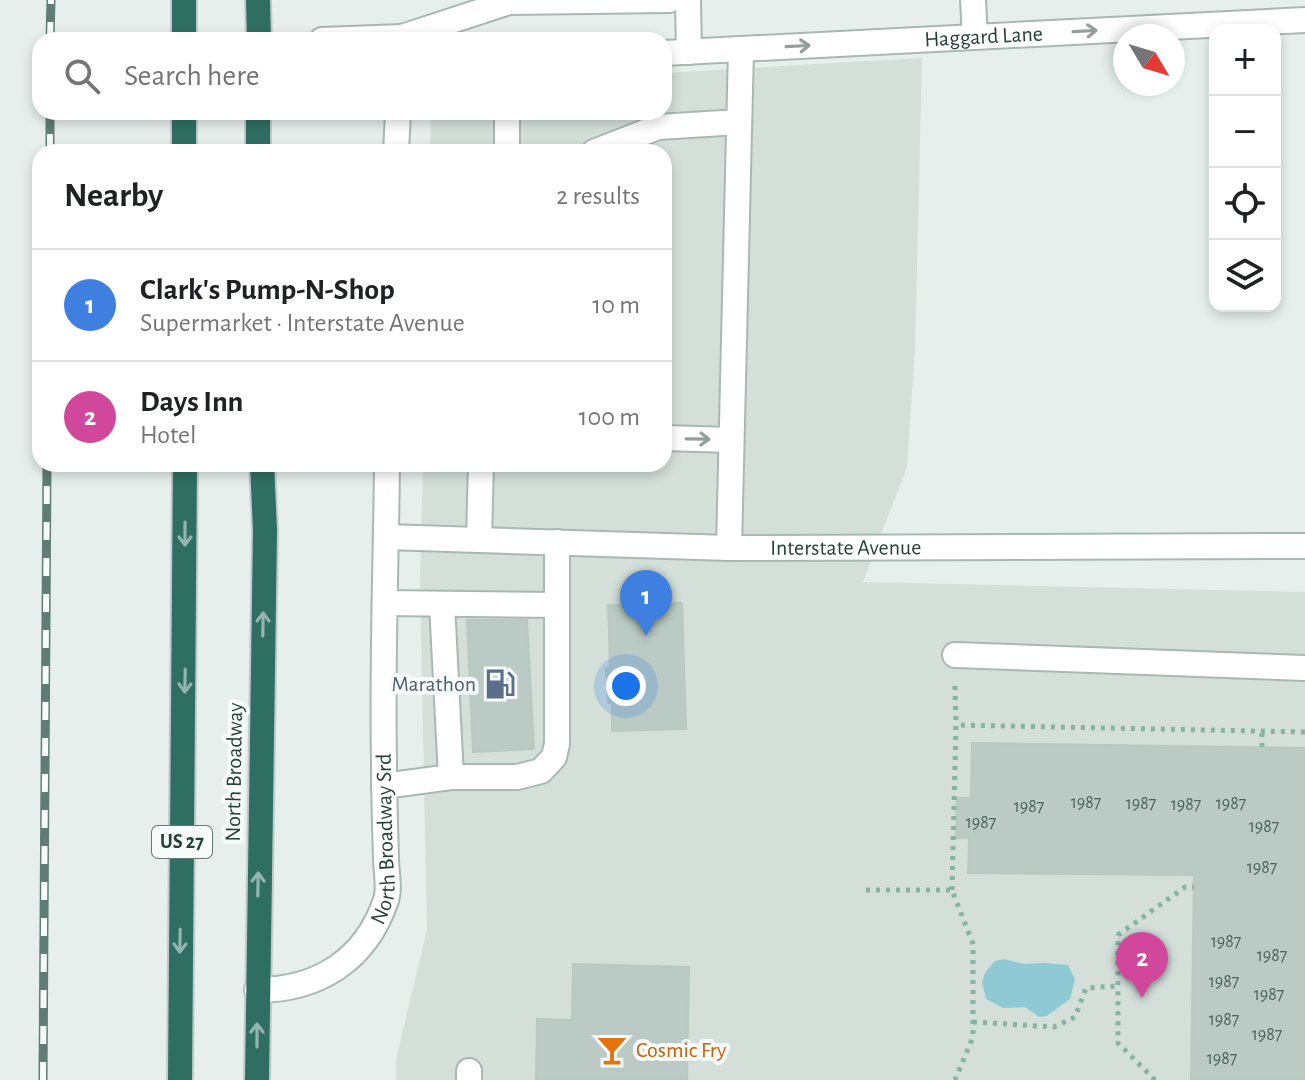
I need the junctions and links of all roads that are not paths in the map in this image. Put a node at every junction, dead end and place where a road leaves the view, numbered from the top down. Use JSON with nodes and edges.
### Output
{"nodes":[{"id":1,"x":184,"y":0,"type":"edge"},
{"id":2,"x":258,"y":0,"type":"edge"},
{"id":3,"x":669,"y":0,"type":"edge"},
{"id":4,"x":688,"y":0,"type":"edge"},
{"id":5,"x":973,"y":0,"type":"edge"},
{"id":6,"x":1305,"y":20,"type":"edge"},
{"id":7,"x":184,"y":32,"type":"edge"},
{"id":8,"x":259,"y":32,"type":"edge"},
{"id":9,"x":426,"y":32,"type":"edge"},
{"id":10,"x":975,"y":37,"type":"junction"},
{"id":11,"x":741,"y":49,"type":"junction"},
{"id":12,"x":689,"y":52,"type":"junction"},
{"id":13,"x":672,"y":53,"type":"edge"},
{"id":14,"x":184,"y":120,"type":"edge"},
{"id":15,"x":258,"y":120,"type":"edge"},
{"id":16,"x":398,"y":120,"type":"edge"},
{"id":17,"x":507,"y":120,"type":"edge"},
{"id":18,"x":739,"y":122,"type":"junction"},
{"id":19,"x":184,"y":144,"type":"edge"},
{"id":20,"x":258,"y":144,"type":"edge"},
{"id":21,"x":396,"y":144,"type":"edge"},
{"id":22,"x":507,"y":144,"type":"edge"},
{"id":23,"x":614,"y":144,"type":"edge"},
{"id":24,"x":672,"y":438,"type":"edge"},
{"id":25,"x":731,"y":440,"type":"junction"},
{"id":26,"x":185,"y":472,"type":"edge"},
{"id":27,"x":262,"y":472,"type":"edge"},
{"id":28,"x":387,"y":472,"type":"edge"},
{"id":29,"x":481,"y":472,"type":"edge"},
{"id":30,"x":386,"y":537,"type":"junction"},
{"id":31,"x":479,"y":540,"type":"junction"},
{"id":32,"x":557,"y":542,"type":"junction"},
{"id":33,"x":1305,"y":546,"type":"edge"},
{"id":34,"x":729,"y":548,"type":"junction"},
{"id":35,"x":385,"y":603,"type":"junction"},
{"id":36,"x":442,"y":604,"type":"junction"},
{"id":37,"x":557,"y":605,"type":"junction"},
{"id":38,"x":955,"y":655,"type":"dead end"},
{"id":39,"x":1305,"y":668,"type":"edge"},
{"id":40,"x":451,"y":777,"type":"junction"},
{"id":41,"x":384,"y":786,"type":"junction"},
{"id":42,"x":257,"y":990,"type":"junction"},
{"id":43,"x":180,"y":1080,"type":"edge"},
{"id":44,"x":257,"y":1080,"type":"edge"}],
"edges":[{"from":1,"to":7,"type":"highway"},
{"from":2,"to":8,"type":"highway"},
{"from":3,"to":9,"type":"street"},
{"from":4,"to":12,"type":"street"},
{"from":5,"to":10,"type":"street"},
{"from":10,"to":6,"type":"street","name":"Haggard Lane","one_way":true},
{"from":11,"to":10,"type":"street","name":"Haggard Lane","one_way":true},
{"from":11,"to":12,"type":"street","name":"Haggard Lane"},
{"from":11,"to":18,"type":"street"},
{"from":12,"to":13,"type":"street","name":"Haggard Lane"},
{"from":14,"to":19,"type":"highway"},
{"from":15,"to":20,"type":"highway"},
{"from":16,"to":21,"type":"street"},
{"from":17,"to":22,"type":"street"},
{"from":18,"to":23,"type":"street"},
{"from":18,"to":25,"type":"street"},
{"from":24,"to":25,"type":"street","one_way":true},
{"from":25,"to":34,"type":"street"},
{"from":26,"to":43,"type":"highway","number":"US 27","one_way":true},
{"from":42,"to":27,"type":"highway","name":"North Broadway","one_way":true},
{"from":28,"to":30,"type":"street","name":"North Broadway Srd"},
{"from":29,"to":31,"type":"street"},
{"from":30,"to":31,"type":"street","name":"Interstate Avenue"},
{"from":30,"to":35,"type":"street","name":"North Broadway Srd"},
{"from":31,"to":32,"type":"street","name":"Interstate Avenue"},
{"from":32,"to":34,"type":"street","name":"Interstate Avenue"},
{"from":32,"to":37,"type":"street"},
{"from":33,"to":34,"type":"street","name":"Interstate Avenue"},
{"from":35,"to":36,"type":"street"},
{"from":35,"to":41,"type":"street","name":"North Broadway Srd"},
{"from":36,"to":37,"type":"street"},
{"from":36,"to":40,"type":"street"},
{"from":37,"to":40,"type":"street"},
{"from":38,"to":39,"type":"street"},
{"from":40,"to":41,"type":"street"},
{"from":41,"to":42,"type":"street","name":"North Broadway Srd"},
{"from":44,"to":42,"type":"highway","name":"North Broadway","one_way":true}]}
